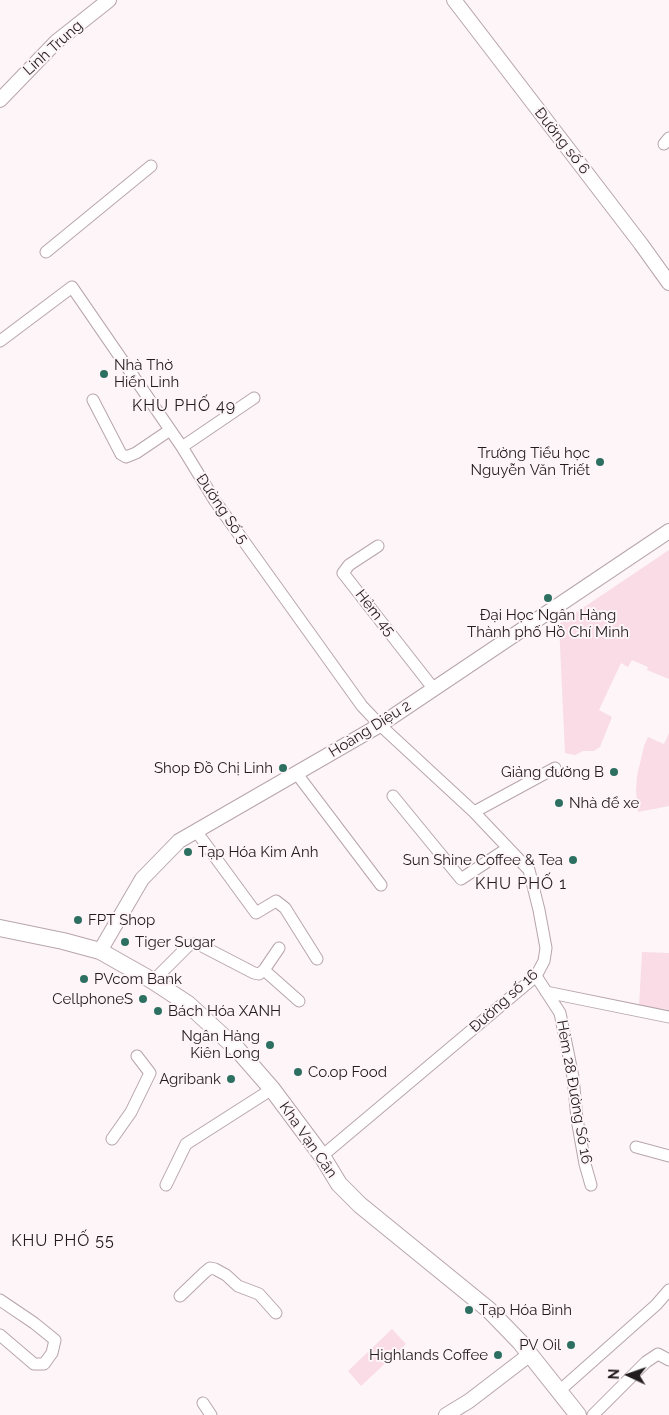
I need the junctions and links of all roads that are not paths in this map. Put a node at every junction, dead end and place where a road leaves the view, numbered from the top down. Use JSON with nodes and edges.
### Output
{"nodes":[{"id":1,"x":109,"y":0,"type":"edge"},
{"id":2,"x":454,"y":0,"type":"edge"},
{"id":3,"x":0,"y":100,"type":"edge"},
{"id":4,"x":151,"y":166,"type":"dead end"},
{"id":5,"x":46,"y":252,"type":"dead end"},
{"id":6,"x":669,"y":283,"type":"edge"},
{"id":7,"x":0,"y":341,"type":"edge"},
{"id":8,"x":254,"y":398,"type":"dead end"},
{"id":9,"x":92,"y":400,"type":"dead end"},
{"id":10,"x":170,"y":430,"type":"junction"},
{"id":11,"x":182,"y":447,"type":"junction"},
{"id":12,"x":669,"y":531,"type":"edge"},
{"id":13,"x":378,"y":546,"type":"dead end"},
{"id":14,"x":433,"y":688,"type":"junction"},
{"id":15,"x":380,"y":725,"type":"junction"},
{"id":16,"x":555,"y":768,"type":"dead end"},
{"id":17,"x":297,"y":774,"type":"junction"},
{"id":18,"x":393,"y":796,"type":"dead end"},
{"id":19,"x":474,"y":812,"type":"junction"},
{"id":20,"x":196,"y":831,"type":"junction"},
{"id":21,"x":508,"y":848,"type":"junction"},
{"id":22,"x":381,"y":886,"type":"dead end"},
{"id":23,"x":0,"y":928,"type":"edge"},
{"id":24,"x":279,"y":948,"type":"dead end"},
{"id":25,"x":100,"y":951,"type":"junction"},
{"id":26,"x":317,"y":959,"type":"dead end"},
{"id":27,"x":264,"y":970,"type":"junction"},
{"id":28,"x":536,"y":976,"type":"junction"},
{"id":29,"x":153,"y":980,"type":"junction"},
{"id":30,"x":546,"y":992,"type":"junction"},
{"id":31,"x":299,"y":1002,"type":"dead end"},
{"id":32,"x":669,"y":1017,"type":"edge"},
{"id":33,"x":136,"y":1056,"type":"dead end"},
{"id":34,"x":272,"y":1088,"type":"junction"},
{"id":35,"x":112,"y":1139,"type":"dead end"},
{"id":36,"x":636,"y":1147,"type":"dead end"},
{"id":37,"x":322,"y":1156,"type":"junction"},
{"id":38,"x":669,"y":1156,"type":"edge"},
{"id":39,"x":166,"y":1185,"type":"dead end"},
{"id":40,"x":591,"y":1185,"type":"dead end"},
{"id":41,"x":669,"y":1290,"type":"edge"},
{"id":42,"x":180,"y":1296,"type":"dead end"},
{"id":43,"x":0,"y":1300,"type":"edge"},
{"id":44,"x":276,"y":1313,"type":"dead end"},
{"id":45,"x":0,"y":1335,"type":"edge"},
{"id":46,"x":529,"y":1355,"type":"junction"},
{"id":47,"x":669,"y":1360,"type":"edge"},
{"id":48,"x":558,"y":1392,"type":"junction"},
{"id":49,"x":202,"y":1403,"type":"dead end"},
{"id":50,"x":211,"y":1415,"type":"edge"},
{"id":51,"x":446,"y":1415,"type":"edge"},
{"id":52,"x":578,"y":1415,"type":"edge"},
{"id":53,"x":593,"y":1415,"type":"edge"}],
"edges":[{"from":1,"to":3,"type":"street","name":"Linh Trung"},
{"from":2,"to":6,"type":"street","name":"Đường số 6"},
{"from":4,"to":5,"type":"street"},
{"from":7,"to":10,"type":"street","name":"Đường Số 5"},
{"from":8,"to":11,"type":"street"},
{"from":9,"to":10,"type":"street"},
{"from":10,"to":11,"type":"street","name":"Đường Số 5"},
{"from":11,"to":15,"type":"street","name":"Đường Số 5"},
{"from":12,"to":14,"type":"street","name":"Hoàng Diệu 2"},
{"from":13,"to":14,"type":"street","name":"Hẻm 45"},
{"from":14,"to":15,"type":"street","name":"Hoàng Diệu 2"},
{"from":15,"to":17,"type":"street","name":"Hoàng Diệu 2"},
{"from":15,"to":19,"type":"street","name":"Đường số 16"},
{"from":16,"to":19,"type":"street"},
{"from":17,"to":20,"type":"street","name":"Hoàng Diệu 2"},
{"from":17,"to":22,"type":"street"},
{"from":18,"to":21,"type":"street"},
{"from":19,"to":21,"type":"street","name":"Đường số 16"},
{"from":20,"to":25,"type":"street","name":"Hoàng Diệu 2"},
{"from":20,"to":26,"type":"street"},
{"from":21,"to":28,"type":"street","name":"Đường số 16"},
{"from":23,"to":25,"type":"main road","name":"Kha Vạn Cân"},
{"from":24,"to":27,"type":"street"},
{"from":25,"to":29,"type":"main road","name":"Kha Vạn Cân"},
{"from":27,"to":29,"type":"street"},
{"from":27,"to":31,"type":"street"},
{"from":28,"to":30,"type":"street","name":"Hẻm 28 Đường Số 16"},
{"from":28,"to":37,"type":"street","name":"Đường số 16"},
{"from":29,"to":34,"type":"main road","name":"Kha Vạn Cân"},
{"from":30,"to":32,"type":"street"},
{"from":30,"to":40,"type":"street","name":"Hẻm 28 Đường Số 16"},
{"from":33,"to":35,"type":"street"},
{"from":34,"to":37,"type":"main road","name":"Kha Vạn Cân"},
{"from":34,"to":39,"type":"street"},
{"from":36,"to":38,"type":"street"},
{"from":37,"to":46,"type":"main road","name":"Kha Vạn Cân"},
{"from":41,"to":48,"type":"street"},
{"from":42,"to":44,"type":"street"},
{"from":43,"to":45,"type":"street"},
{"from":46,"to":48,"type":"main road","name":"Kha Vạn Cân"},
{"from":46,"to":51,"type":"street"},
{"from":47,"to":53,"type":"street"},
{"from":48,"to":52,"type":"main road","name":"Kha Vạn Cân"},
{"from":49,"to":50,"type":"street"}]}
